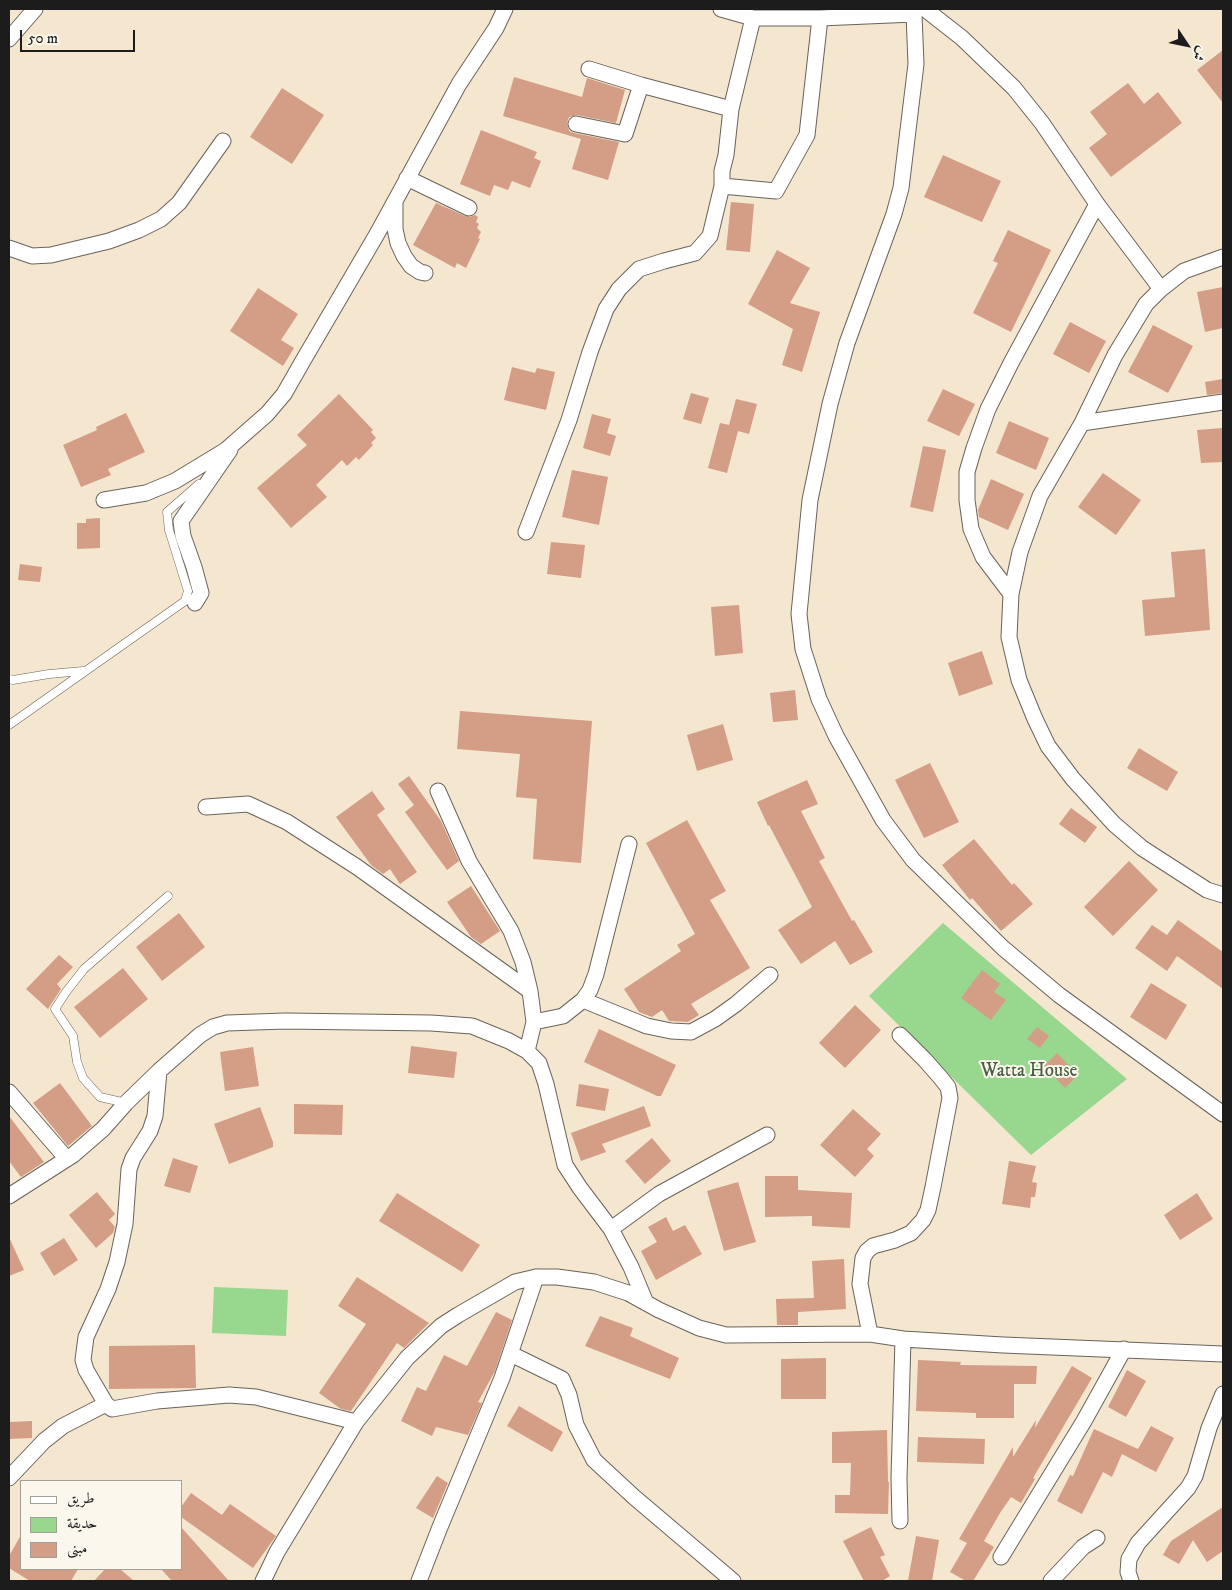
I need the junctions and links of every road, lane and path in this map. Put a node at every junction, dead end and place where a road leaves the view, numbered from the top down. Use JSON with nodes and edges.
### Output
{"nodes":[{"id":1,"x":35,"y":9,"type":"edge"},
{"id":2,"x":505,"y":9,"type":"edge"},
{"id":3,"x":721,"y":9,"type":"edge"},
{"id":4,"x":917,"y":10,"type":"edge"},
{"id":5,"x":753,"y":18,"type":"junction"},
{"id":6,"x":820,"y":18,"type":"junction"},
{"id":7,"x":9,"y":39,"type":"edge"},
{"id":8,"x":589,"y":69,"type":"dead end"},
{"id":9,"x":641,"y":85,"type":"junction"},
{"id":10,"x":732,"y":109,"type":"junction"},
{"id":11,"x":576,"y":124,"type":"dead end"},
{"id":12,"x":223,"y":141,"type":"dead end"},
{"id":13,"x":407,"y":178,"type":"junction"},
{"id":14,"x":722,"y":186,"type":"junction"},
{"id":15,"x":394,"y":202,"type":"junction"},
{"id":16,"x":1097,"y":204,"type":"junction"},
{"id":17,"x":469,"y":208,"type":"dead end"},
{"id":18,"x":9,"y":248,"type":"edge"},
{"id":19,"x":1223,"y":257,"type":"edge"},
{"id":20,"x":425,"y":273,"type":"dead end"},
{"id":21,"x":1161,"y":289,"type":"junction"},
{"id":22,"x":1223,"y":402,"type":"edge"},
{"id":23,"x":1082,"y":423,"type":"junction"},
{"id":24,"x":230,"y":446,"type":"junction"},
{"id":25,"x":104,"y":500,"type":"dead end"},
{"id":26,"x":526,"y":532,"type":"dead end"},
{"id":27,"x":1011,"y":594,"type":"junction"},
{"id":28,"x":195,"y":603,"type":"dead end"},
{"id":29,"x":86,"y":671,"type":"junction"},
{"id":30,"x":9,"y":679,"type":"edge"},
{"id":31,"x":9,"y":725,"type":"edge"},
{"id":32,"x":438,"y":791,"type":"dead end"},
{"id":33,"x":206,"y":807,"type":"dead end"},
{"id":34,"x":629,"y":844,"type":"dead end"},
{"id":35,"x":1223,"y":895,"type":"edge"},
{"id":36,"x":168,"y":896,"type":"dead end"},
{"id":37,"x":770,"y":974,"type":"dead end"},
{"id":38,"x":530,"y":991,"type":"junction"},
{"id":39,"x":582,"y":1000,"type":"junction"},
{"id":40,"x":534,"y":1022,"type":"junction"},
{"id":41,"x":900,"y":1035,"type":"dead end"},
{"id":42,"x":527,"y":1052,"type":"junction"},
{"id":43,"x":159,"y":1071,"type":"junction"},
{"id":44,"x":9,"y":1092,"type":"edge"},
{"id":45,"x":126,"y":1102,"type":"junction"},
{"id":46,"x":1223,"y":1114,"type":"edge"},
{"id":47,"x":767,"y":1135,"type":"dead end"},
{"id":48,"x":67,"y":1159,"type":"junction"},
{"id":49,"x":9,"y":1196,"type":"edge"},
{"id":50,"x":611,"y":1229,"type":"junction"},
{"id":51,"x":536,"y":1277,"type":"junction"},
{"id":52,"x":646,"y":1303,"type":"junction"},
{"id":53,"x":870,"y":1334,"type":"junction"},
{"id":54,"x":903,"y":1338,"type":"junction"},
{"id":55,"x":1124,"y":1349,"type":"junction"},
{"id":56,"x":511,"y":1354,"type":"junction"},
{"id":57,"x":1223,"y":1354,"type":"edge"},
{"id":58,"x":1223,"y":1394,"type":"edge"},
{"id":59,"x":106,"y":1404,"type":"junction"},
{"id":60,"x":356,"y":1422,"type":"junction"},
{"id":61,"x":9,"y":1478,"type":"edge"},
{"id":62,"x":900,"y":1521,"type":"dead end"},
{"id":63,"x":1097,"y":1538,"type":"dead end"},
{"id":64,"x":1001,"y":1557,"type":"dead end"},
{"id":65,"x":263,"y":1581,"type":"edge"},
{"id":66,"x":420,"y":1581,"type":"edge"},
{"id":67,"x":733,"y":1581,"type":"edge"},
{"id":68,"x":1051,"y":1581,"type":"edge"},
{"id":69,"x":1131,"y":1581,"type":"edge"}],
"edges":[{"from":1,"to":7,"type":"street"},
{"from":2,"to":13,"type":"street"},
{"from":3,"to":5,"type":"street"},
{"from":4,"to":6,"type":"street"},
{"from":4,"to":16,"type":"street"},
{"from":4,"to":46,"type":"street"},
{"from":5,"to":6,"type":"street"},
{"from":5,"to":10,"type":"street"},
{"from":6,"to":14,"type":"street"},
{"from":8,"to":9,"type":"street"},
{"from":9,"to":10,"type":"street"},
{"from":9,"to":11,"type":"street"},
{"from":10,"to":14,"type":"street"},
{"from":12,"to":18,"type":"street"},
{"from":13,"to":15,"type":"street"},
{"from":13,"to":17,"type":"street"},
{"from":14,"to":26,"type":"street"},
{"from":15,"to":20,"type":"street"},
{"from":15,"to":24,"type":"street"},
{"from":16,"to":21,"type":"street"},
{"from":16,"to":27,"type":"street"},
{"from":19,"to":21,"type":"street"},
{"from":21,"to":23,"type":"street"},
{"from":22,"to":23,"type":"street"},
{"from":23,"to":27,"type":"street"},
{"from":24,"to":25,"type":"street"},
{"from":24,"to":28,"type":"street"},
{"from":24,"to":29,"type":"lane"},
{"from":27,"to":35,"type":"street"},
{"from":29,"to":30,"type":"lane"},
{"from":29,"to":31,"type":"lane"},
{"from":32,"to":38,"type":"street"},
{"from":33,"to":38,"type":"street"},
{"from":34,"to":39,"type":"street"},
{"from":36,"to":45,"type":"lane"},
{"from":37,"to":39,"type":"street"},
{"from":38,"to":40,"type":"street"},
{"from":39,"to":40,"type":"street"},
{"from":40,"to":42,"type":"street"},
{"from":41,"to":53,"type":"street"},
{"from":42,"to":43,"type":"street"},
{"from":42,"to":50,"type":"street"},
{"from":43,"to":45,"type":"street"},
{"from":43,"to":59,"type":"street"},
{"from":44,"to":48,"type":"street"},
{"from":45,"to":48,"type":"street"},
{"from":47,"to":50,"type":"street"},
{"from":48,"to":49,"type":"street"},
{"from":50,"to":52,"type":"street"},
{"from":51,"to":52,"type":"street"},
{"from":51,"to":56,"type":"street"},
{"from":51,"to":60,"type":"street"},
{"from":52,"to":53,"type":"street"},
{"from":53,"to":54,"type":"street"},
{"from":54,"to":55,"type":"street"},
{"from":54,"to":62,"type":"street"},
{"from":55,"to":57,"type":"street"},
{"from":55,"to":64,"type":"street"},
{"from":56,"to":66,"type":"street"},
{"from":56,"to":67,"type":"street"},
{"from":58,"to":69,"type":"street"},
{"from":59,"to":60,"type":"street"},
{"from":59,"to":61,"type":"street"},
{"from":60,"to":65,"type":"street"},
{"from":63,"to":68,"type":"street"}]}
